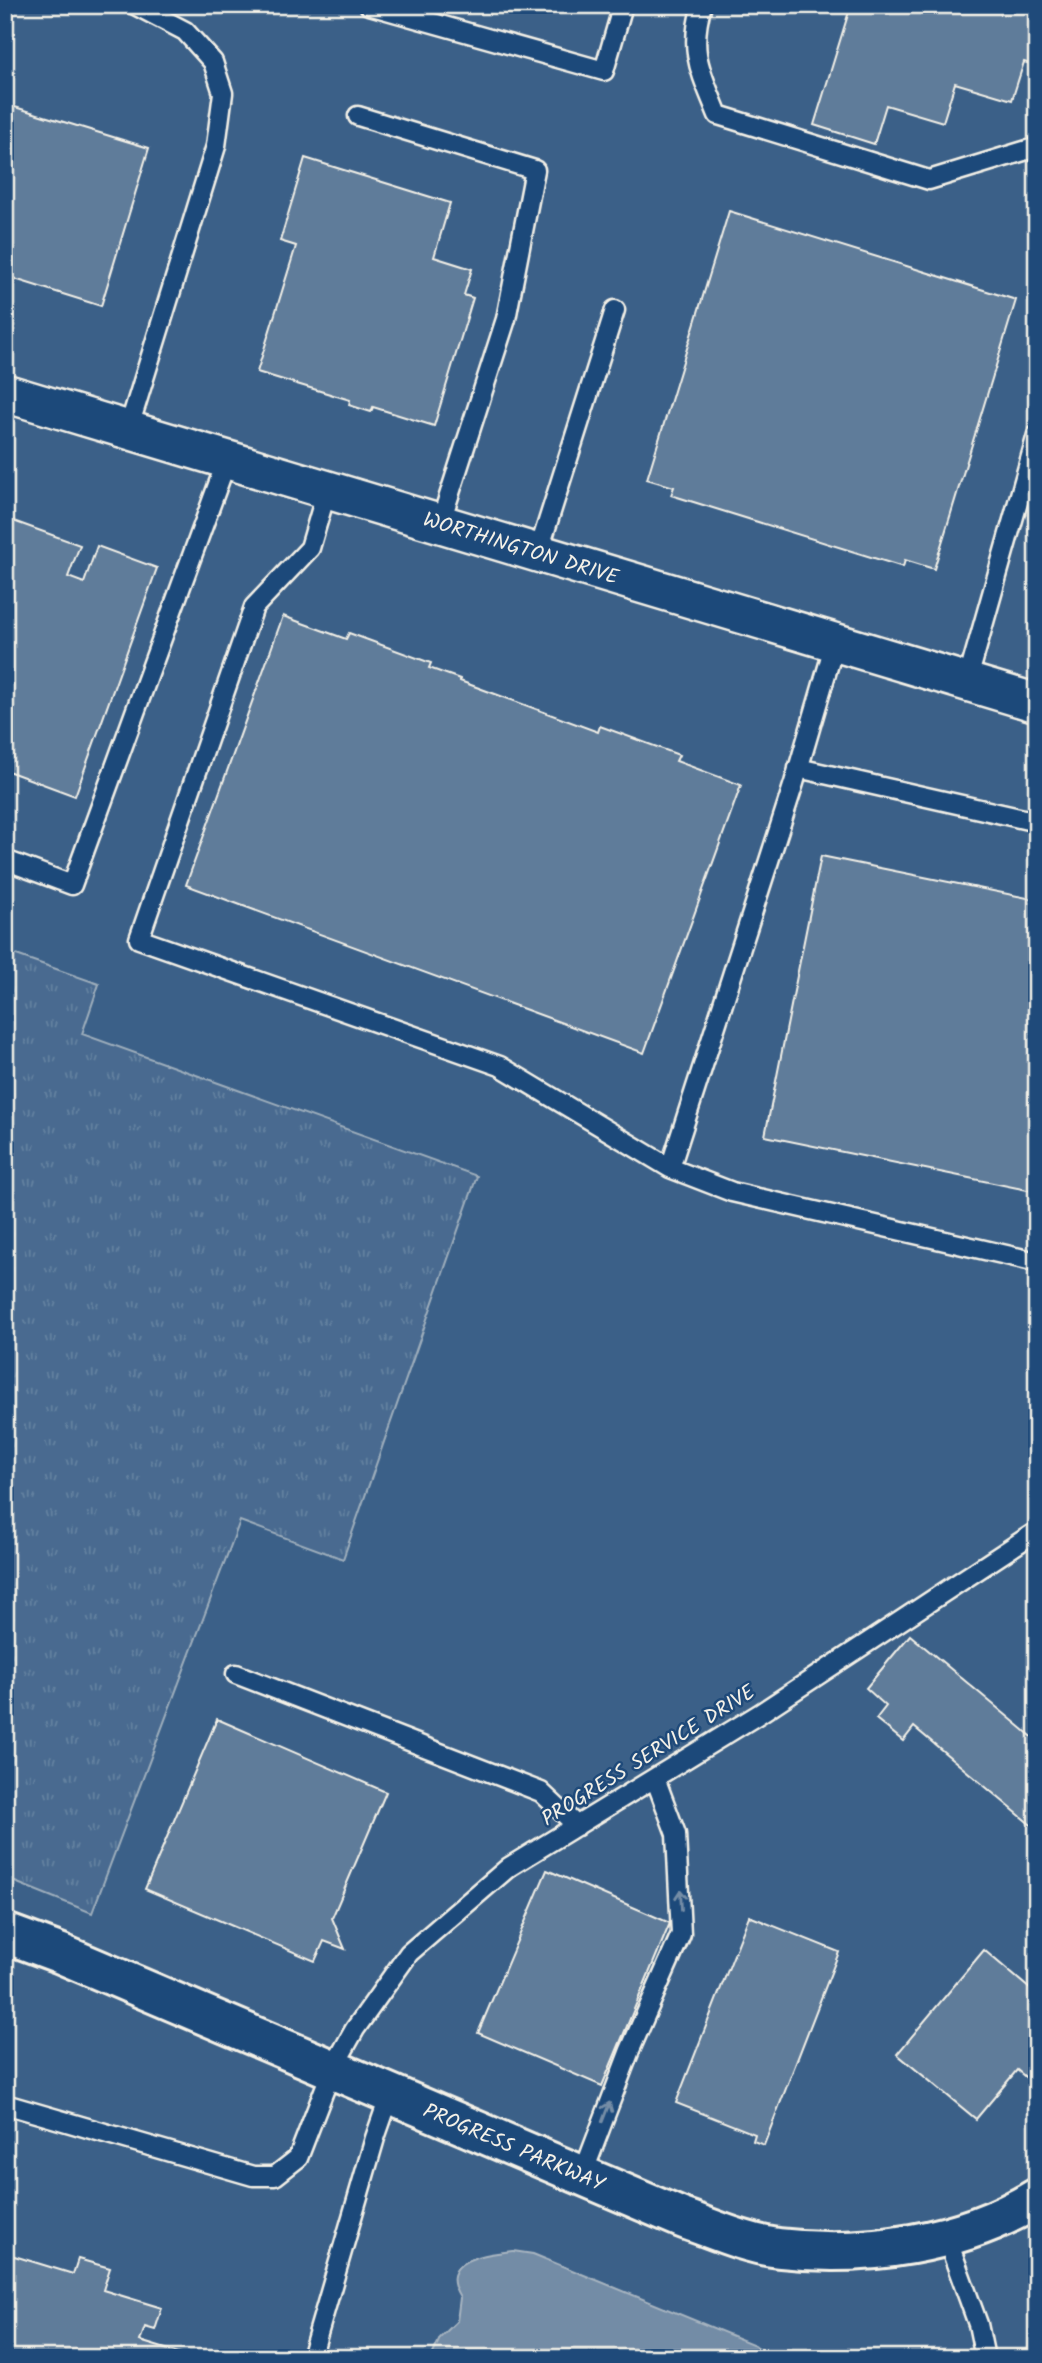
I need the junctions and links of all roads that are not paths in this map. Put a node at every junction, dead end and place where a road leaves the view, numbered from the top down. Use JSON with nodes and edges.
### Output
{"nodes":[{"id":1,"x":135,"y":5,"type":"edge"},
{"id":2,"x":369,"y":5,"type":"edge"},
{"id":3,"x":623,"y":5,"type":"edge"},
{"id":4,"x":702,"y":5,"type":"edge"},
{"id":5,"x":358,"y":116,"type":"dead end"},
{"id":6,"x":1037,"y":147,"type":"edge"},
{"id":7,"x":615,"y":310,"type":"dead end"},
{"id":8,"x":5,"y":393,"type":"edge"},
{"id":9,"x":128,"y":430,"type":"junction"},
{"id":10,"x":1037,"y":435,"type":"edge"},
{"id":11,"x":227,"y":460,"type":"junction"},
{"id":12,"x":327,"y":490,"type":"junction"},
{"id":13,"x":440,"y":524,"type":"junction"},
{"id":14,"x":538,"y":553,"type":"junction"},
{"id":15,"x":835,"y":643,"type":"junction"},
{"id":16,"x":967,"y":682,"type":"junction"},
{"id":17,"x":1037,"y":703,"type":"edge"},
{"id":18,"x":798,"y":768,"type":"junction"},
{"id":19,"x":1037,"y":822,"type":"edge"},
{"id":20,"x":5,"y":860,"type":"edge"},
{"id":21,"x":670,"y":1168,"type":"junction"},
{"id":22,"x":1037,"y":1262,"type":"edge"},
{"id":23,"x":1037,"y":1531,"type":"edge"},
{"id":24,"x":236,"y":1674,"type":"dead end"},
{"id":25,"x":655,"y":1778,"type":"junction"},
{"id":26,"x":577,"y":1826,"type":"junction"},
{"id":27,"x":5,"y":1933,"type":"edge"},
{"id":28,"x":331,"y":2070,"type":"junction"},
{"id":29,"x":390,"y":2095,"type":"junction"},
{"id":30,"x":5,"y":2104,"type":"edge"},
{"id":31,"x":582,"y":2176,"type":"junction"},
{"id":32,"x":1037,"y":2198,"type":"edge"},
{"id":33,"x":946,"y":2236,"type":"junction"},
{"id":34,"x":311,"y":2358,"type":"edge"},
{"id":35,"x":985,"y":2358,"type":"edge"}],
"edges":[{"from":1,"to":9,"type":"lane"},
{"from":2,"to":3,"type":"lane"},
{"from":4,"to":6,"type":"lane"},
{"from":5,"to":13,"type":"lane"},
{"from":7,"to":14,"type":"lane"},
{"from":8,"to":9,"type":"street","name":"WORTHINGTON DRIVE"},
{"from":9,"to":11,"type":"street","name":"WORTHINGTON DRIVE"},
{"from":10,"to":16,"type":"lane"},
{"from":11,"to":12,"type":"street","name":"WORTHINGTON DRIVE"},
{"from":11,"to":20,"type":"lane"},
{"from":12,"to":13,"type":"street","name":"WORTHINGTON DRIVE"},
{"from":12,"to":21,"type":"lane"},
{"from":13,"to":14,"type":"street","name":"WORTHINGTON DRIVE"},
{"from":14,"to":15,"type":"street","name":"WORTHINGTON DRIVE"},
{"from":15,"to":16,"type":"street","name":"WORTHINGTON DRIVE"},
{"from":15,"to":18,"type":"lane"},
{"from":16,"to":17,"type":"street","name":"WORTHINGTON DRIVE"},
{"from":18,"to":19,"type":"lane"},
{"from":18,"to":21,"type":"lane"},
{"from":21,"to":22,"type":"lane"},
{"from":23,"to":25,"type":"lane","name":"PROGRESS SERVICE DRIVE"},
{"from":24,"to":26,"type":"lane"},
{"from":25,"to":26,"type":"lane","name":"PROGRESS SERVICE DRIVE"},
{"from":31,"to":25,"type":"lane","one_way":true},
{"from":26,"to":28,"type":"lane","name":"PROGRESS SERVICE DRIVE"},
{"from":27,"to":28,"type":"street","name":"PROGRESS PARKWAY"},
{"from":28,"to":29,"type":"street","name":"PROGRESS PARKWAY"},
{"from":28,"to":30,"type":"lane","name":"PROGRESS SERVICE DRIVE"},
{"from":29,"to":31,"type":"street","name":"PROGRESS PARKWAY"},
{"from":29,"to":34,"type":"lane"},
{"from":31,"to":33,"type":"street","name":"PROGRESS PARKWAY"},
{"from":32,"to":33,"type":"street","name":"PROGRESS PARKWAY"},
{"from":33,"to":35,"type":"lane"}]}
